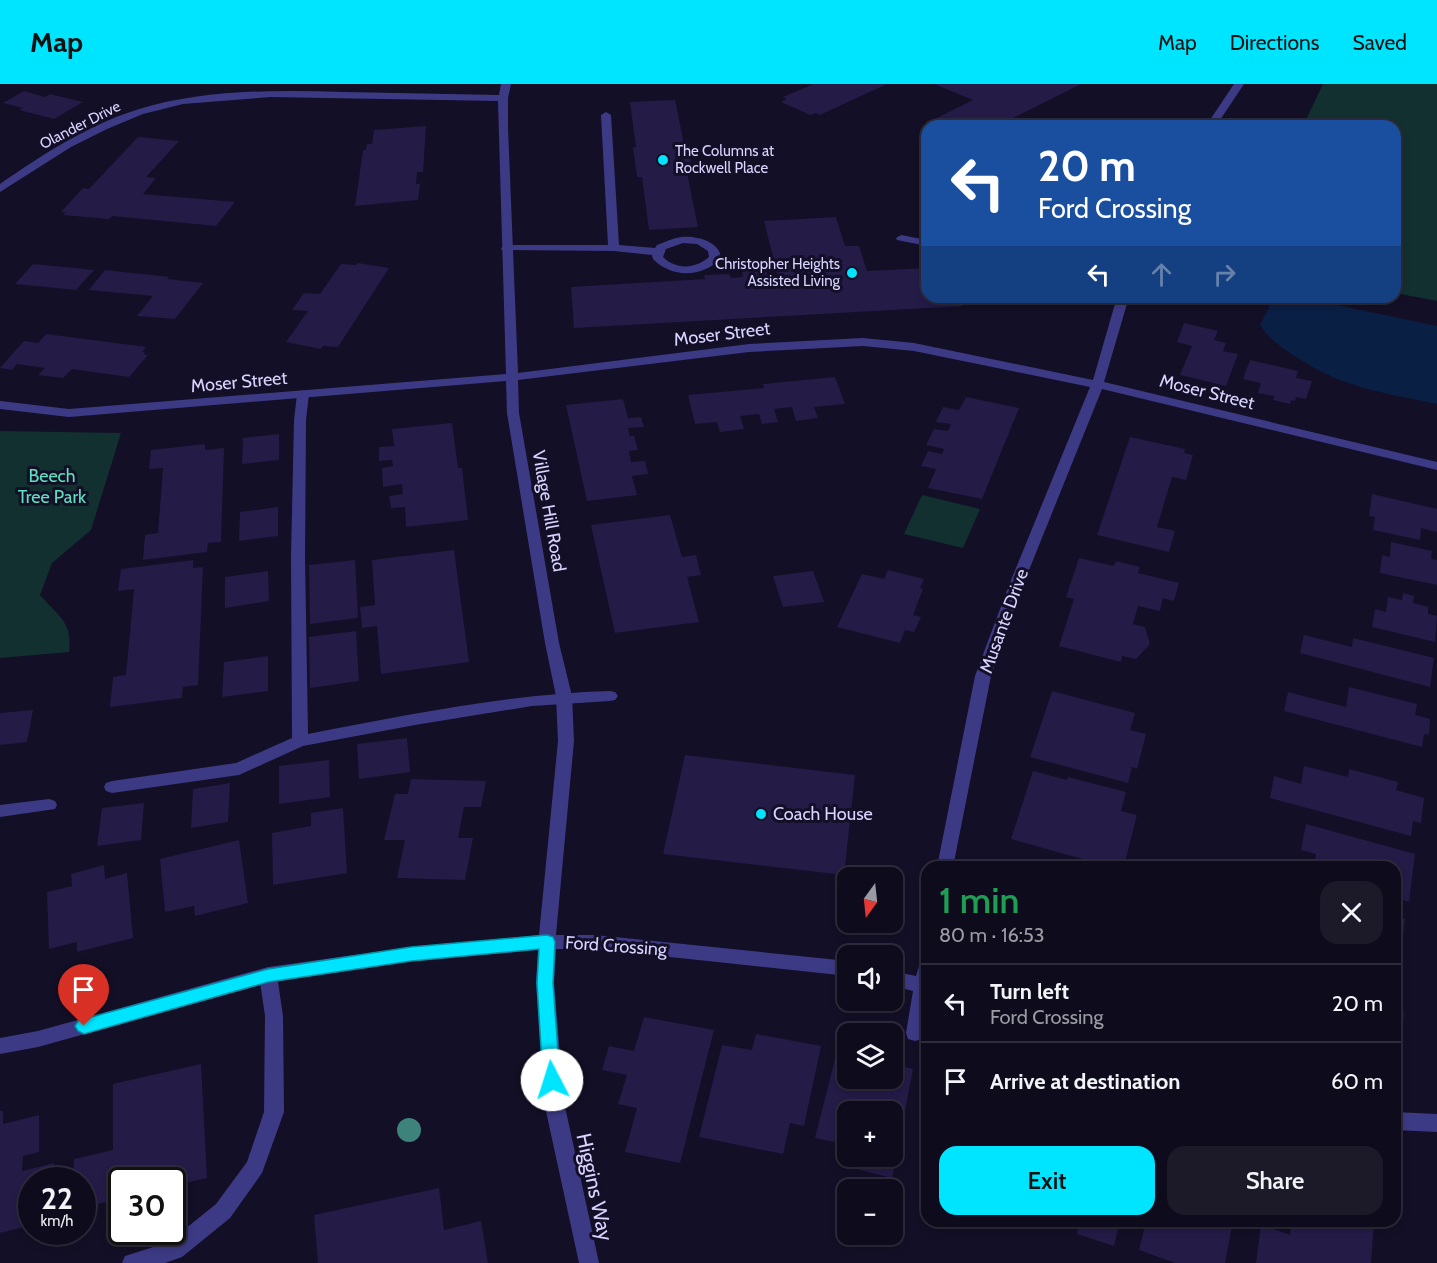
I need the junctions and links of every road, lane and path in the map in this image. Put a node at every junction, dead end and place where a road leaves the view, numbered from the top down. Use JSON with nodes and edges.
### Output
{"nodes":[{"id":1,"x":506,"y":84,"type":"edge"},
{"id":2,"x":1239,"y":84,"type":"edge"},
{"id":3,"x":503,"y":98,"type":"junction"},
{"id":4,"x":606,"y":115,"type":"dead end"},
{"id":5,"x":1215,"y":120,"type":"edge"},
{"id":6,"x":0,"y":189,"type":"edge"},
{"id":7,"x":901,"y":238,"type":"dead end"},
{"id":8,"x":921,"y":242,"type":"edge"},
{"id":9,"x":506,"y":248,"type":"junction"},
{"id":10,"x":614,"y":248,"type":"junction"},
{"id":11,"x":658,"y":252,"type":"junction"},
{"id":12,"x":1121,"y":303,"type":"edge"},
{"id":13,"x":512,"y":377,"type":"junction"},
{"id":14,"x":1097,"y":385,"type":"junction"},
{"id":15,"x":303,"y":394,"type":"junction"},
{"id":16,"x":0,"y":405,"type":"edge"},
{"id":17,"x":1437,"y":466,"type":"edge"},
{"id":18,"x":564,"y":696,"type":"junction"},
{"id":19,"x":610,"y":696,"type":"dead end"},
{"id":20,"x":300,"y":741,"type":"junction"},
{"id":21,"x":112,"y":787,"type":"dead end"},
{"id":22,"x":49,"y":805,"type":"dead end"},
{"id":23,"x":0,"y":812,"type":"edge"},
{"id":24,"x":946,"y":861,"type":"edge"},
{"id":25,"x":547,"y":942,"type":"junction"},
{"id":26,"x":837,"y":968,"type":"edge"},
{"id":27,"x":268,"y":975,"type":"junction"},
{"id":28,"x":903,"y":980,"type":"edge"},
{"id":29,"x":921,"y":984,"type":"edge"},
{"id":30,"x":921,"y":1007,"type":"edge"},
{"id":31,"x":915,"y":1033,"type":"dead end"},
{"id":32,"x":0,"y":1046,"type":"edge"},
{"id":33,"x":1401,"y":1121,"type":"edge"},
{"id":34,"x":1437,"y":1123,"type":"edge"},
{"id":35,"x":132,"y":1263,"type":"edge"},
{"id":36,"x":589,"y":1263,"type":"edge"}],
"edges":[{"from":1,"to":3,"type":"street","name":"Village Hill Road"},
{"from":2,"to":5,"type":"street"},
{"from":3,"to":6,"type":"street","name":"Olander Drive"},
{"from":3,"to":9,"type":"street","name":"Village Hill Road"},
{"from":4,"to":10,"type":"street"},
{"from":7,"to":8,"type":"street"},
{"from":9,"to":10,"type":"street"},
{"from":9,"to":13,"type":"street","name":"Village Hill Road"},
{"from":10,"to":11,"type":"street"},
{"from":11,"to":11,"type":"street"},
{"from":12,"to":14,"type":"street","name":"Musante Drive"},
{"from":13,"to":14,"type":"street","name":"Moser Street"},
{"from":13,"to":15,"type":"street","name":"Moser Street"},
{"from":13,"to":18,"type":"street","name":"Village Hill Road"},
{"from":14,"to":17,"type":"street","name":"Moser Street"},
{"from":14,"to":24,"type":"street","name":"Musante Drive"},
{"from":15,"to":16,"type":"street","name":"Moser Street"},
{"from":15,"to":20,"type":"street"},
{"from":18,"to":19,"type":"street"},
{"from":18,"to":20,"type":"street"},
{"from":18,"to":25,"type":"street","name":"Village Hill Road"},
{"from":20,"to":21,"type":"street"},
{"from":22,"to":23,"type":"street"},
{"from":25,"to":26,"type":"street","name":"Ford Crossing"},
{"from":25,"to":27,"type":"street","name":"Ford Crossing"},
{"from":25,"to":36,"type":"street","name":"Higgins Way"},
{"from":27,"to":32,"type":"street","name":"Ford Crossing"},
{"from":27,"to":35,"type":"street"},
{"from":28,"to":29,"type":"street"},
{"from":30,"to":31,"type":"street"},
{"from":33,"to":34,"type":"street"}]}
